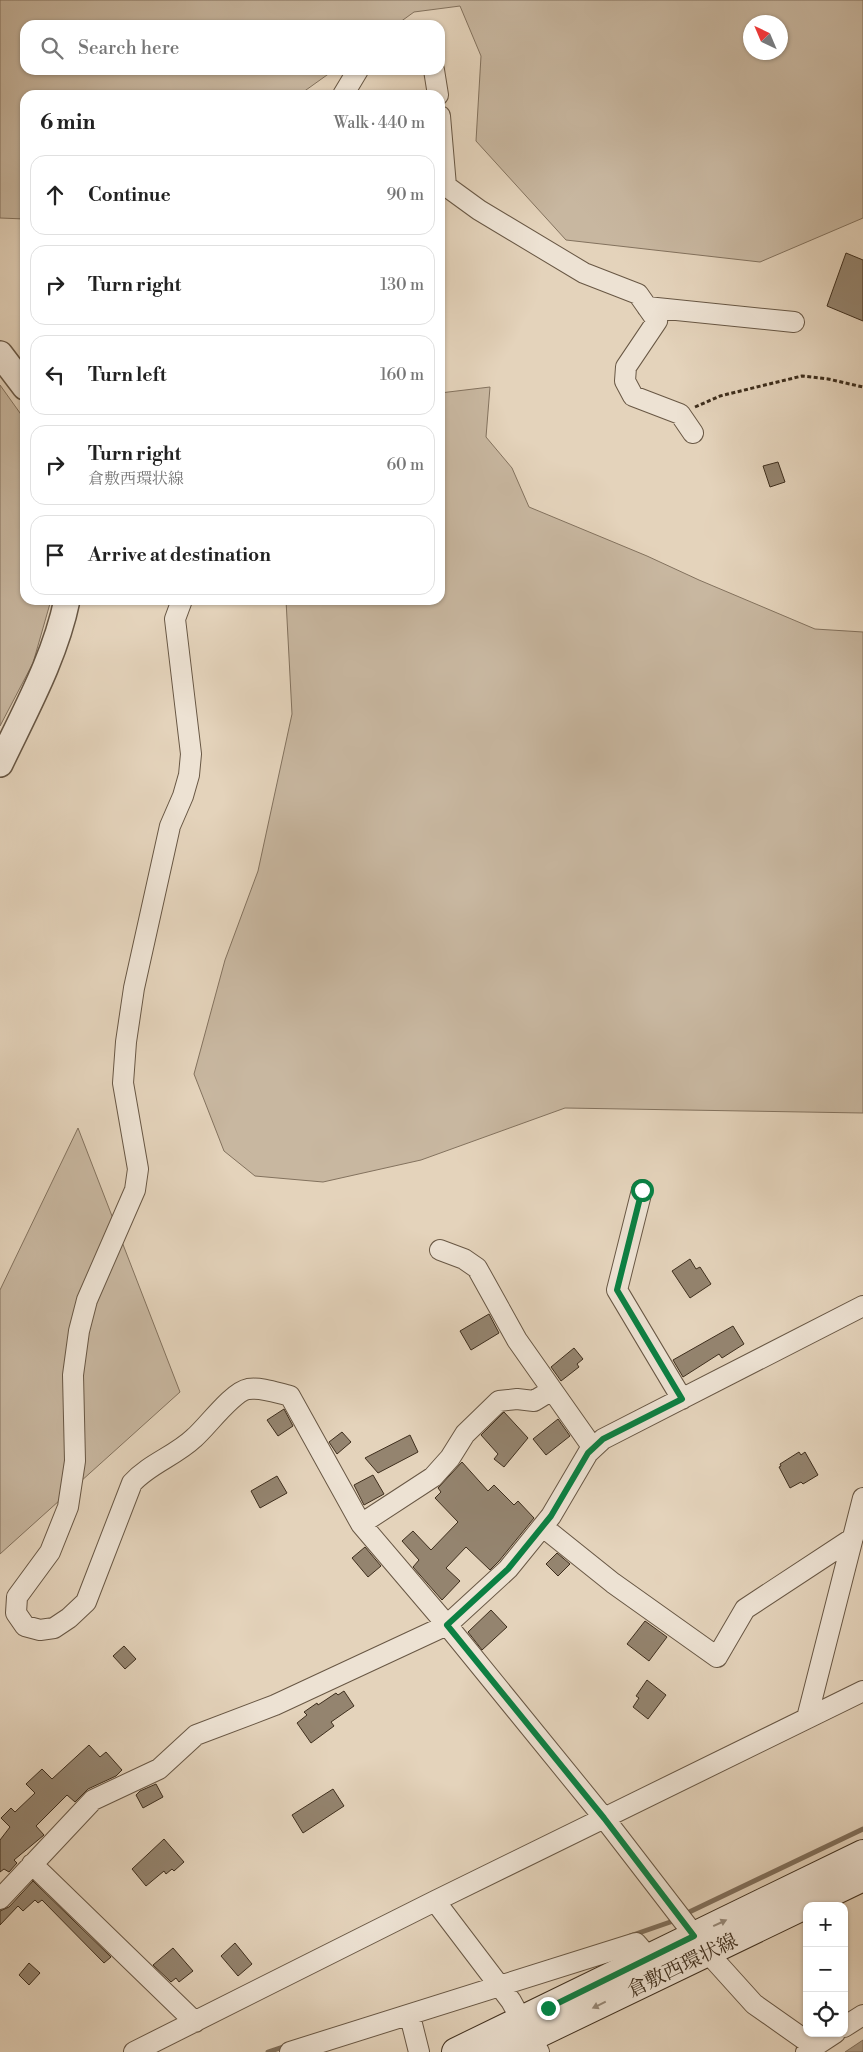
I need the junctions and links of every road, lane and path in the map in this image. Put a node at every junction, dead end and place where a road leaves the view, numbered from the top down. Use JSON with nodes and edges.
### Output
{"nodes":[{"id":1,"x":355,"y":75,"type":"edge"},
{"id":2,"x":435,"y":75,"type":"edge"},
{"id":3,"x":346,"y":90,"type":"edge"},
{"id":4,"x":437,"y":90,"type":"edge"},
{"id":5,"x":445,"y":174,"type":"edge"},
{"id":6,"x":648,"y":307,"type":"junction"},
{"id":7,"x":794,"y":322,"type":"dead end"},
{"id":8,"x":0,"y":354,"type":"edge"},
{"id":9,"x":20,"y":380,"type":"edge"},
{"id":10,"x":863,"y":387,"type":"edge"},
{"id":11,"x":680,"y":414,"type":"junction"},
{"id":12,"x":693,"y":433,"type":"dead end"},
{"id":13,"x":65,"y":605,"type":"edge"},
{"id":14,"x":180,"y":605,"type":"edge"},
{"id":15,"x":0,"y":764,"type":"edge"},
{"id":16,"x":642,"y":1190,"type":"dead end"},
{"id":17,"x":440,"y":1250,"type":"dead end"},
{"id":18,"x":863,"y":1306,"type":"edge"},
{"id":19,"x":552,"y":1390,"type":"junction"},
{"id":20,"x":682,"y":1399,"type":"junction"},
{"id":21,"x":593,"y":1448,"type":"junction"},
{"id":22,"x":863,"y":1498,"type":"edge"},
{"id":23,"x":361,"y":1524,"type":"junction"},
{"id":24,"x":543,"y":1527,"type":"junction"},
{"id":25,"x":853,"y":1538,"type":"junction"},
{"id":26,"x":447,"y":1625,"type":"junction"},
{"id":27,"x":863,"y":1691,"type":"edge"},
{"id":28,"x":807,"y":1718,"type":"junction"},
{"id":29,"x":604,"y":1818,"type":"junction"},
{"id":30,"x":863,"y":1854,"type":"edge"},
{"id":31,"x":32,"y":1864,"type":"junction"},
{"id":32,"x":863,"y":1877,"type":"edge"},
{"id":33,"x":0,"y":1898,"type":"edge"},
{"id":34,"x":435,"y":1901,"type":"junction"},
{"id":35,"x":701,"y":1944,"type":"junction"},
{"id":36,"x":649,"y":1958,"type":"junction"},
{"id":37,"x":500,"y":1987,"type":"junction"},
{"id":38,"x":863,"y":2015,"type":"edge"},
{"id":39,"x":410,"y":2016,"type":"junction"},
{"id":40,"x":195,"y":2022,"type":"junction"},
{"id":41,"x":848,"y":2024,"type":"edge"},
{"id":42,"x":531,"y":2036,"type":"edge"},
{"id":43,"x":829,"y":2037,"type":"edge"},
{"id":44,"x":810,"y":2049,"type":"edge"},
{"id":45,"x":134,"y":2052,"type":"edge"},
{"id":46,"x":290,"y":2052,"type":"edge"},
{"id":47,"x":419,"y":2052,"type":"edge"},
{"id":48,"x":456,"y":2052,"type":"edge"},
{"id":49,"x":500,"y":2052,"type":"edge"}],
"edges":[{"from":1,"to":3,"type":"street"},
{"from":2,"to":4,"type":"street"},
{"from":5,"to":6,"type":"street"},
{"from":6,"to":7,"type":"street"},
{"from":6,"to":11,"type":"street"},
{"from":8,"to":9,"type":"street"},
{"from":10,"to":11,"type":"path"},
{"from":11,"to":12,"type":"street"},
{"from":13,"to":15,"type":"street"},
{"from":14,"to":23,"type":"street"},
{"from":16,"to":20,"type":"street"},
{"from":17,"to":19,"type":"street"},
{"from":18,"to":20,"type":"street"},
{"from":19,"to":21,"type":"street"},
{"from":19,"to":23,"type":"street"},
{"from":20,"to":21,"type":"street"},
{"from":21,"to":24,"type":"street"},
{"from":22,"to":25,"type":"street"},
{"from":23,"to":26,"type":"street"},
{"from":24,"to":25,"type":"street"},
{"from":24,"to":26,"type":"street"},
{"from":25,"to":28,"type":"street"},
{"from":26,"to":29,"type":"street"},
{"from":26,"to":31,"type":"street"},
{"from":27,"to":28,"type":"street"},
{"from":28,"to":29,"type":"street"},
{"from":29,"to":34,"type":"street"},
{"from":29,"to":35,"type":"street"},
{"from":35,"to":30,"type":"main road","name":"倉敷西環状線","one_way":true},
{"from":31,"to":33,"type":"street"},
{"from":31,"to":40,"type":"street"},
{"from":32,"to":35,"type":"main road","name":"倉敷西環状線"},
{"from":34,"to":37,"type":"street"},
{"from":34,"to":40,"type":"street"},
{"from":35,"to":36,"type":"main road","name":"倉敷西環状線"},
{"from":35,"to":42,"type":"main road","name":"倉敷西環状線","one_way":true},
{"from":35,"to":44,"type":"street"},
{"from":36,"to":37,"type":"street"},
{"from":36,"to":42,"type":"main road","name":"倉敷西環状線"},
{"from":37,"to":39,"type":"street"},
{"from":37,"to":42,"type":"street"},
{"from":38,"to":41,"type":"street"},
{"from":39,"to":46,"type":"street"},
{"from":39,"to":47,"type":"street"},
{"from":40,"to":45,"type":"street"},
{"from":42,"to":48,"type":"main road","name":"倉敷西環状線"},
{"from":42,"to":49,"type":"main road","name":"倉敷西環状線"},
{"from":43,"to":44,"type":"street"}]}
